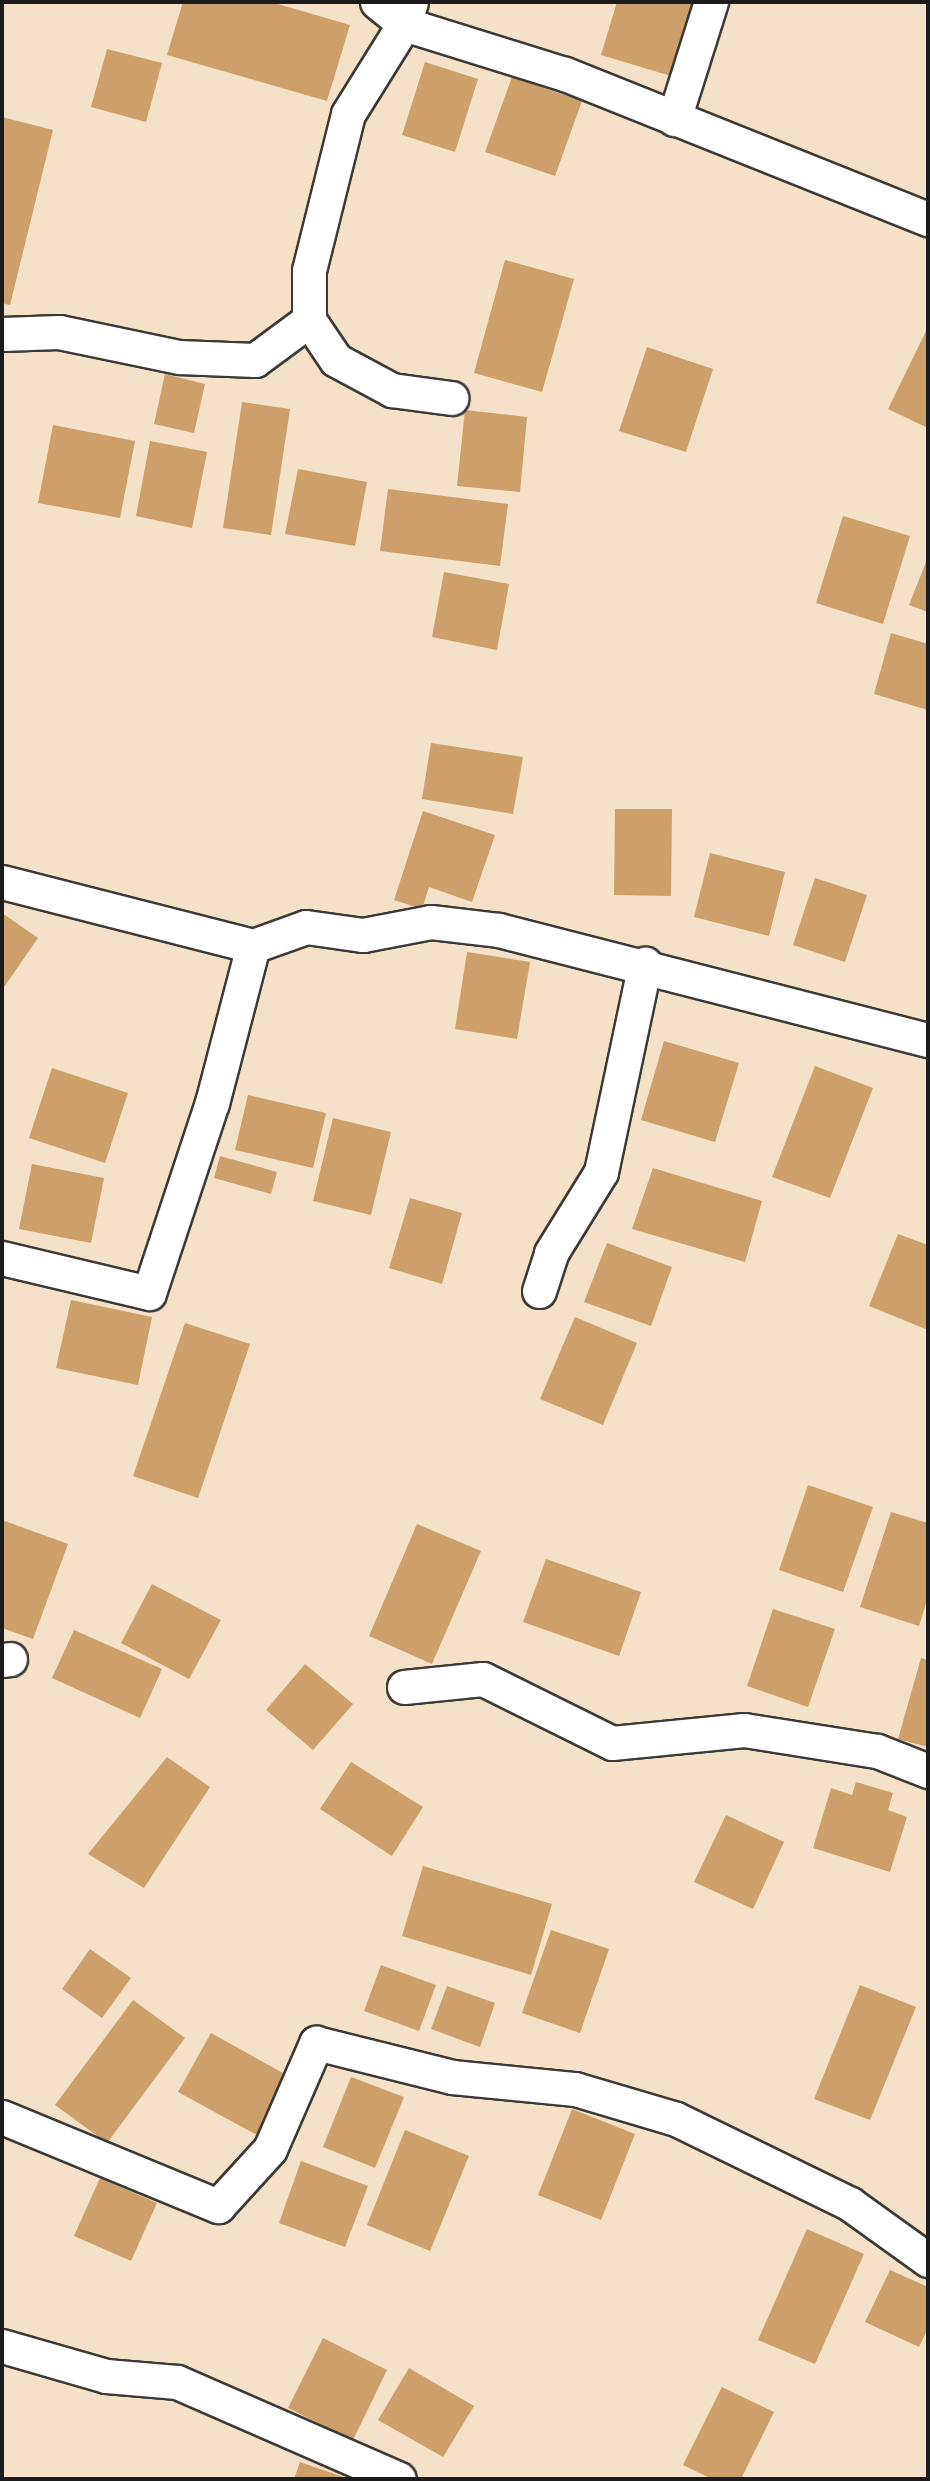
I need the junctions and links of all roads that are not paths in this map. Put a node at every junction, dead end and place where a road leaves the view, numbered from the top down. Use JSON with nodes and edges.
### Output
{"nodes":[{"id":1,"x":377,"y":2,"type":"edge"},
{"id":2,"x":711,"y":2,"type":"edge"},
{"id":3,"x":407,"y":13,"type":"edge"},
{"id":4,"x":674,"y":119,"type":"junction"},
{"id":5,"x":928,"y":219,"type":"edge"},
{"id":6,"x":309,"y":320,"type":"junction"},
{"id":7,"x":2,"y":334,"type":"edge"},
{"id":8,"x":451,"y":398,"type":"dead end"},
{"id":9,"x":2,"y":882,"type":"edge"},
{"id":10,"x":253,"y":946,"type":"junction"},
{"id":11,"x":645,"y":964,"type":"junction"},
{"id":12,"x":928,"y":1040,"type":"edge"},
{"id":13,"x":2,"y":1258,"type":"edge"},
{"id":14,"x":539,"y":1290,"type":"dead end"},
{"id":15,"x":404,"y":1687,"type":"dead end"},
{"id":16,"x":928,"y":1771,"type":"edge"},
{"id":17,"x":2,"y":2117,"type":"edge"},
{"id":18,"x":928,"y":2260,"type":"edge"},
{"id":19,"x":2,"y":2346,"type":"edge"},
{"id":20,"x":399,"y":2479,"type":"edge"}],
"edges":[{"from":1,"to":3,"type":"street"},
{"from":2,"to":4,"type":"street"},
{"from":3,"to":4,"type":"street"},
{"from":3,"to":6,"type":"street"},
{"from":4,"to":5,"type":"street"},
{"from":6,"to":7,"type":"street"},
{"from":6,"to":8,"type":"street"},
{"from":9,"to":10,"type":"street"},
{"from":10,"to":11,"type":"street"},
{"from":10,"to":13,"type":"street"},
{"from":11,"to":12,"type":"street"},
{"from":11,"to":14,"type":"street"},
{"from":15,"to":16,"type":"street"},
{"from":17,"to":18,"type":"street"},
{"from":19,"to":20,"type":"street"}]}
